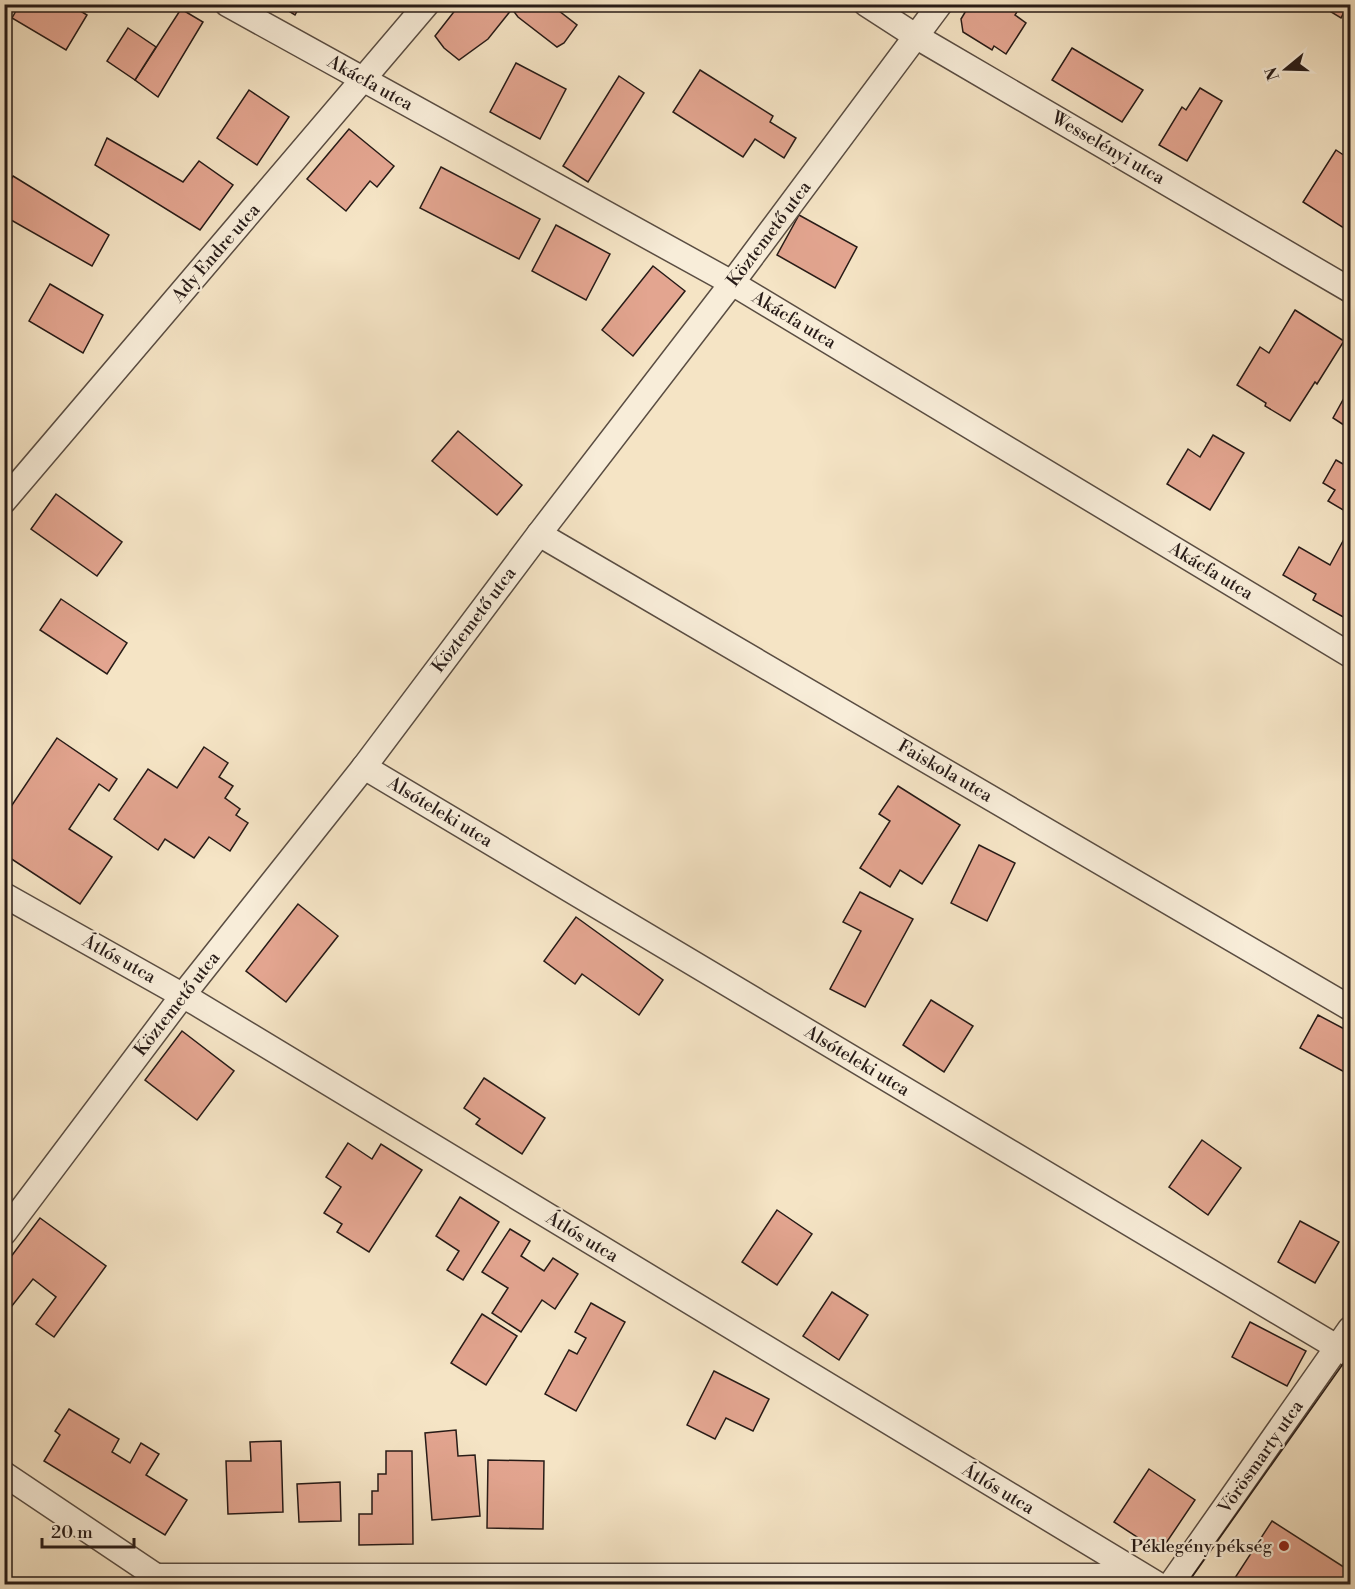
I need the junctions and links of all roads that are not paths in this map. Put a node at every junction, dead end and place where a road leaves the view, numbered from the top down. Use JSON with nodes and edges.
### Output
{"nodes":[{"id":1,"x":227,"y":4,"type":"edge"},
{"id":2,"x":427,"y":4,"type":"edge"},
{"id":3,"x":866,"y":4,"type":"edge"},
{"id":4,"x":940,"y":4,"type":"edge"},
{"id":5,"x":917,"y":37,"type":"junction"},
{"id":6,"x":364,"y":79,"type":"junction"},
{"id":7,"x":732,"y":283,"type":"junction"},
{"id":8,"x":1350,"y":290,"type":"edge"},
{"id":9,"x":4,"y":501,"type":"edge"},
{"id":10,"x":539,"y":534,"type":"junction"},
{"id":11,"x":1350,"y":655,"type":"edge"},
{"id":12,"x":364,"y":767,"type":"junction"},
{"id":13,"x":4,"y":895,"type":"edge"},
{"id":14,"x":183,"y":995,"type":"junction"},
{"id":15,"x":1350,"y":1008,"type":"edge"},
{"id":16,"x":4,"y":1233,"type":"edge"},
{"id":17,"x":1346,"y":1344,"type":"edge"},
{"id":18,"x":4,"y":1474,"type":"edge"},
{"id":19,"x":1149,"y":1580,"type":"edge"},
{"id":20,"x":159,"y":1582,"type":"edge"},
{"id":21,"x":1171,"y":1584,"type":"edge"}],
"edges":[{"from":1,"to":6,"type":"street","name":"Akácfa utca"},
{"from":2,"to":6,"type":"street","name":"Ady Endre utca"},
{"from":3,"to":5,"type":"street","name":"Wesselényi utca"},
{"from":4,"to":5,"type":"street","name":"Köztemető utca"},
{"from":5,"to":7,"type":"street","name":"Köztemető utca"},
{"from":5,"to":8,"type":"street","name":"Wesselényi utca"},
{"from":6,"to":7,"type":"street","name":"Akácfa utca"},
{"from":6,"to":9,"type":"street","name":"Ady Endre utca"},
{"from":7,"to":10,"type":"street","name":"Köztemető utca"},
{"from":7,"to":11,"type":"street","name":"Akácfa utca"},
{"from":10,"to":12,"type":"street","name":"Köztemető utca"},
{"from":10,"to":15,"type":"street","name":"Faiskola utca"},
{"from":12,"to":14,"type":"street","name":"Köztemető utca"},
{"from":12,"to":17,"type":"street","name":"Alsóteleki utca"},
{"from":13,"to":14,"type":"street","name":"Átlós utca"},
{"from":14,"to":16,"type":"street","name":"Köztemető utca"},
{"from":14,"to":19,"type":"street","name":"Átlós utca"},
{"from":17,"to":21,"type":"street","name":"Vörösmarty utca"},
{"from":18,"to":20,"type":"street"},
{"from":19,"to":20,"type":"street"}]}
